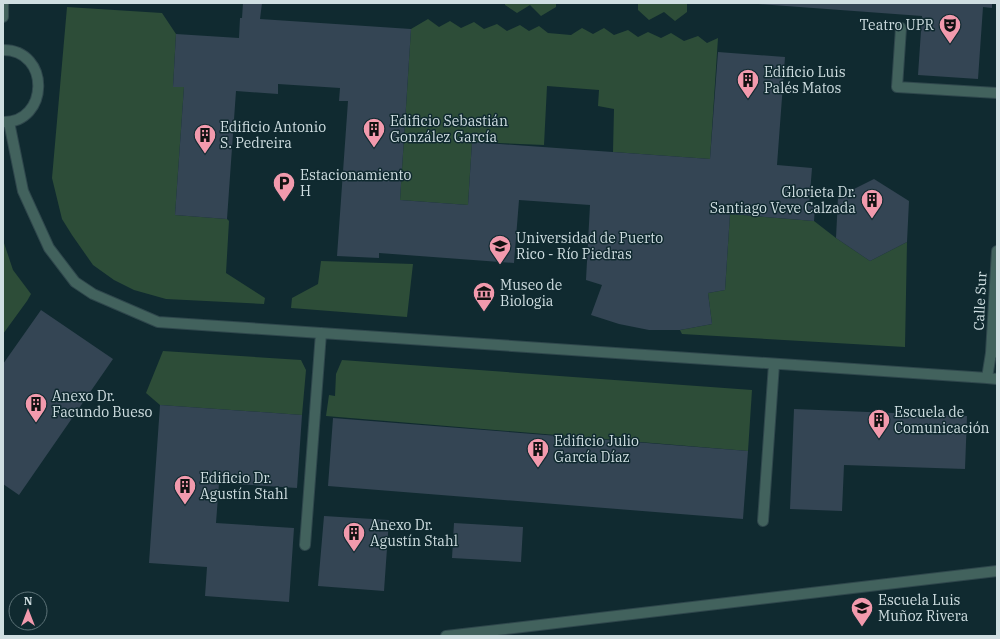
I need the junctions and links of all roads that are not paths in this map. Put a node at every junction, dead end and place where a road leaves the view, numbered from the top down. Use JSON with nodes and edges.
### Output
{"nodes":[{"id":1,"x":3,"y":3,"type":"edge"},
{"id":2,"x":3,"y":17,"type":"edge"},
{"id":3,"x":901,"y":28,"type":"dead end"},
{"id":4,"x":3,"y":50,"type":"edge"},
{"id":5,"x":997,"y":93,"type":"edge"},
{"id":6,"x":6,"y":122,"type":"edge"},
{"id":7,"x":997,"y":251,"type":"edge"},
{"id":8,"x":996,"y":287,"type":"edge"},
{"id":9,"x":321,"y":333,"type":"junction"},
{"id":10,"x":994,"y":353,"type":"edge"},
{"id":11,"x":774,"y":364,"type":"junction"},
{"id":12,"x":986,"y":378,"type":"junction"},
{"id":13,"x":997,"y":379,"type":"edge"},
{"id":14,"x":763,"y":521,"type":"dead end"},
{"id":15,"x":305,"y":544,"type":"dead end"},
{"id":16,"x":997,"y":571,"type":"edge"},
{"id":17,"x":446,"y":636,"type":"edge"}],
"edges":[{"from":1,"to":2,"type":"street"},
{"from":3,"to":5,"type":"street"},
{"from":4,"to":6,"type":"street"},
{"from":6,"to":9,"type":"street"},
{"from":7,"to":8,"type":"street","name":"Calle Sur"},
{"from":8,"to":10,"type":"street","name":"Calle Sur"},
{"from":9,"to":11,"type":"street"},
{"from":9,"to":15,"type":"street"},
{"from":10,"to":12,"type":"street","name":"Calle Sur"},
{"from":11,"to":12,"type":"street"},
{"from":11,"to":14,"type":"street"},
{"from":12,"to":13,"type":"street"},
{"from":16,"to":17,"type":"street"}]}
